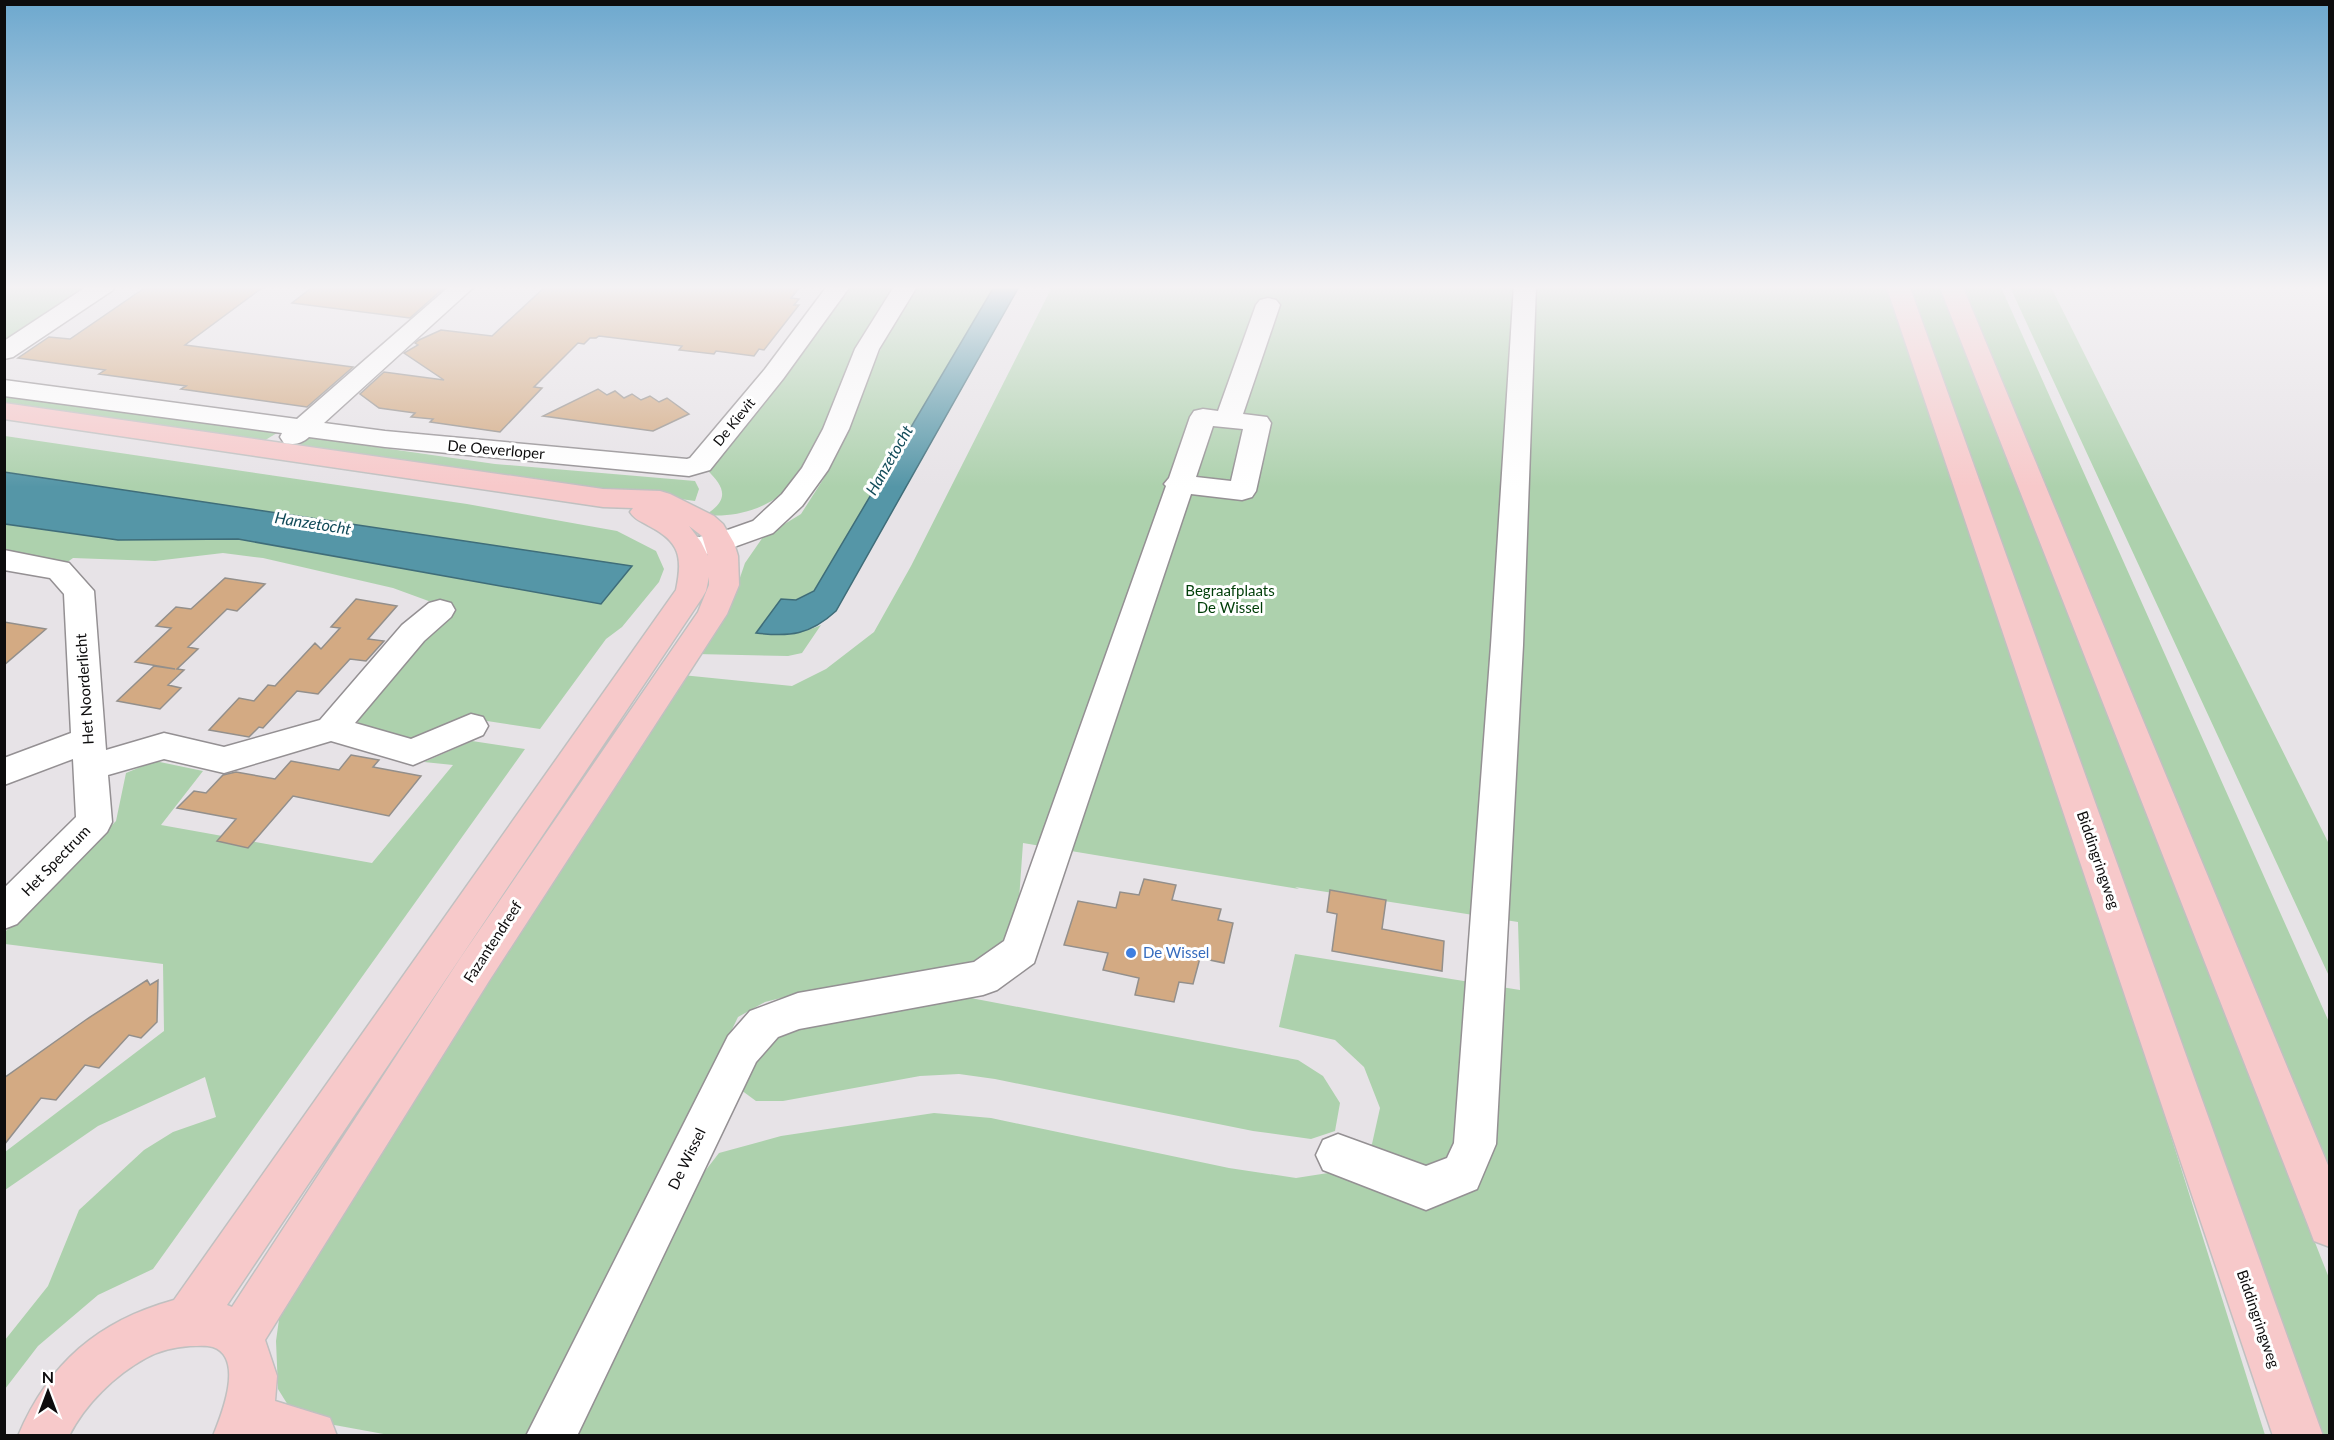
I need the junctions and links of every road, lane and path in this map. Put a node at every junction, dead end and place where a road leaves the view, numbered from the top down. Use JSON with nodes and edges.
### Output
{"nodes":[{"id":1,"x":389,"y":352,"type":"edge"},
{"id":2,"x":790,"y":352,"type":"edge"},
{"id":3,"x":866,"y":352,"type":"edge"},
{"id":4,"x":1252,"y":352,"type":"edge"},
{"id":5,"x":1522,"y":352,"type":"edge"},
{"id":6,"x":1921,"y":352,"type":"edge"},
{"id":7,"x":1977,"y":352,"type":"edge"},
{"id":8,"x":4,"y":388,"type":"edge"},
{"id":9,"x":4,"y":411,"type":"edge"},
{"id":10,"x":1228,"y":420,"type":"junction"},
{"id":11,"x":303,"y":428,"type":"junction"},
{"id":12,"x":276,"y":452,"type":"junction"},
{"id":13,"x":689,"y":468,"type":"joint"},
{"id":14,"x":1178,"y":484,"type":"junction"},
{"id":15,"x":708,"y":540,"type":"junction"},
{"id":16,"x":4,"y":560,"type":"edge"},
{"id":17,"x":440,"y":610,"type":"dead end"},
{"id":18,"x":471,"y":726,"type":"dead end"},
{"id":19,"x":331,"y":729,"type":"junction"},
{"id":20,"x":89,"y":754,"type":"junction"},
{"id":21,"x":4,"y":772,"type":"edge"},
{"id":22,"x":4,"y":913,"type":"edge"},
{"id":23,"x":1338,"y":1155,"type":"dead end"},
{"id":24,"x":2330,"y":1225,"type":"edge"},
{"id":25,"x":188,"y":1321,"type":"junction"},
{"id":26,"x":240,"y":1337,"type":"junction"},
{"id":27,"x":243,"y":1426,"type":"edge"},
{"id":28,"x":43,"y":1436,"type":"edge"},
{"id":29,"x":312,"y":1436,"type":"edge"},
{"id":30,"x":550,"y":1436,"type":"edge"},
{"id":31,"x":2298,"y":1436,"type":"edge"}],
"edges":[{"from":1,"to":11,"type":"street"},
{"from":2,"to":13,"type":"street","name":"De Kievit"},
{"from":3,"to":15,"type":"street"},
{"from":4,"to":10,"type":"street"},
{"from":5,"to":23,"type":"street"},
{"from":6,"to":31,"type":"main road","name":"Biddingringweg"},
{"from":7,"to":24,"type":"main road"},
{"from":8,"to":11,"type":"street","name":"De Oeverloper"},
{"from":9,"to":12,"type":"main road","name":"De Oeverloper"},
{"from":10,"to":14,"type":"street","name":"De Wissel"},
{"from":10,"to":14,"type":"street","name":"De Wissel"},
{"from":11,"to":12,"type":"street"},
{"from":11,"to":13,"type":"street","name":"De Oeverloper"},
{"from":12,"to":15,"type":"main road","name":"De Oeverloper"},
{"from":14,"to":30,"type":"street","name":"De Wissel"},
{"from":15,"to":25,"type":"main road"},
{"from":15,"to":26,"type":"main road","name":"Fazantendreef"},
{"from":16,"to":20,"type":"street","name":"Het Noorderlicht"},
{"from":17,"to":19,"type":"street"},
{"from":18,"to":19,"type":"street"},
{"from":19,"to":20,"type":"street","name":"Het Noorderlicht"},
{"from":20,"to":21,"type":"street"},
{"from":20,"to":22,"type":"street","name":"Het Spectrum"},
{"from":25,"to":26,"type":"main road"},
{"from":25,"to":28,"type":"main road"},
{"from":26,"to":27,"type":"main road"},
{"from":27,"to":29,"type":"main road"}]}
